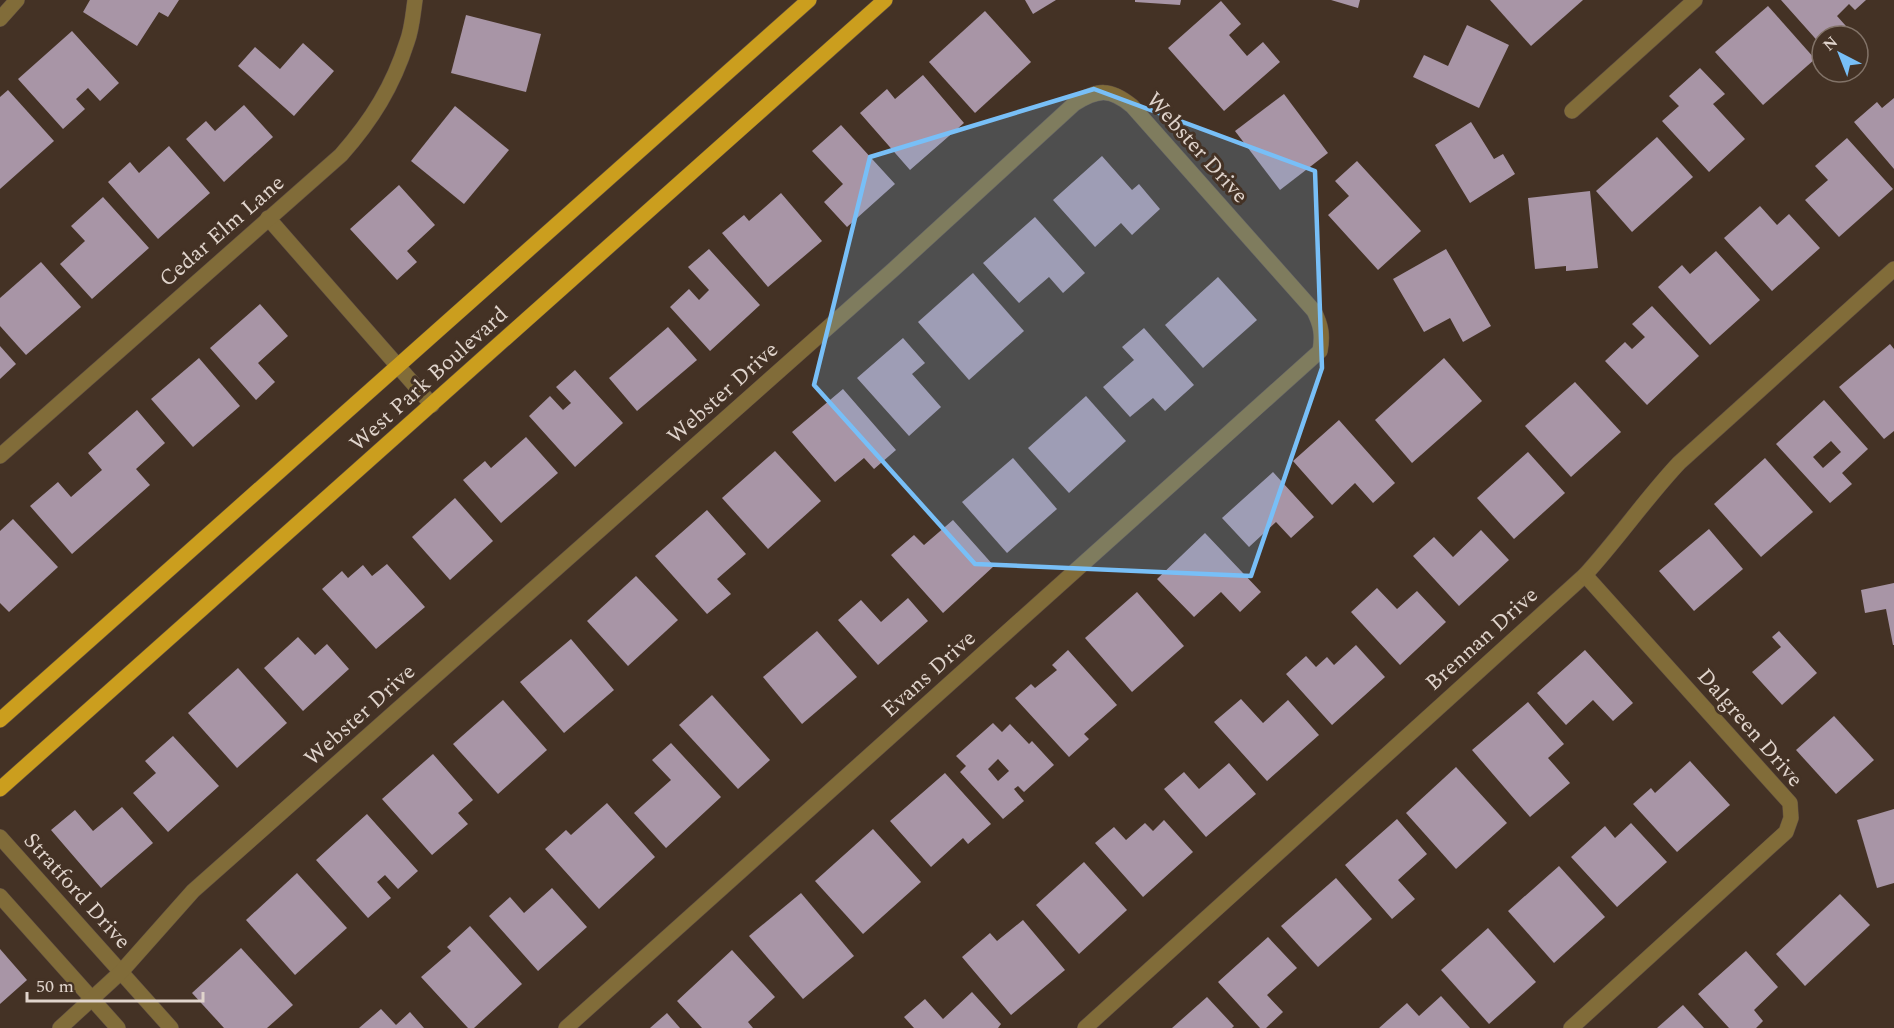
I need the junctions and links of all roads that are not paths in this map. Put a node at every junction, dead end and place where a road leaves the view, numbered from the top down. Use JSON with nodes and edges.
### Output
{"nodes":[{"id":1,"x":17,"y":0,"type":"edge"},
{"id":2,"x":415,"y":0,"type":"edge"},
{"id":3,"x":809,"y":0,"type":"edge"},
{"id":4,"x":885,"y":0,"type":"edge"},
{"id":5,"x":1695,"y":0,"type":"edge"},
{"id":6,"x":0,"y":19,"type":"edge"},
{"id":7,"x":1572,"y":111,"type":"dead end"},
{"id":8,"x":268,"y":218,"type":"junction"},
{"id":9,"x":1894,"y":269,"type":"edge"},
{"id":10,"x":1320,"y":351,"type":"joint"},
{"id":11,"x":397,"y":366,"type":"junction"},
{"id":12,"x":432,"y":405,"type":"junction"},
{"id":13,"x":0,"y":456,"type":"edge"},
{"id":14,"x":1585,"y":575,"type":"junction"},
{"id":15,"x":0,"y":720,"type":"edge"},
{"id":16,"x":0,"y":789,"type":"edge"},
{"id":17,"x":0,"y":837,"type":"edge"},
{"id":18,"x":0,"y":897,"type":"edge"},
{"id":19,"x":121,"y":972,"type":"junction"},
{"id":20,"x":92,"y":999,"type":"junction"},
{"id":21,"x":60,"y":1028,"type":"edge"},
{"id":22,"x":118,"y":1028,"type":"edge"},
{"id":23,"x":171,"y":1028,"type":"edge"},
{"id":24,"x":566,"y":1028,"type":"edge"},
{"id":25,"x":1085,"y":1028,"type":"edge"},
{"id":26,"x":1570,"y":1028,"type":"edge"}],
"edges":[{"from":1,"to":6,"type":"street"},
{"from":2,"to":8,"type":"street","name":"Cedar Elm Lane"},
{"from":3,"to":11,"type":"main road","name":"West Park Boulevard"},
{"from":4,"to":12,"type":"main road","name":"West Park Boulevard"},
{"from":5,"to":7,"type":"street"},
{"from":8,"to":11,"type":"street"},
{"from":8,"to":13,"type":"street","name":"Cedar Elm Lane"},
{"from":9,"to":14,"type":"street","name":"Brennan Drive"},
{"from":10,"to":19,"type":"street","name":"Webster Drive"},
{"from":10,"to":24,"type":"street","name":"Evans Drive"},
{"from":11,"to":12,"type":"street"},
{"from":11,"to":15,"type":"main road","name":"West Park Boulevard"},
{"from":12,"to":16,"type":"main road","name":"West Park Boulevard"},
{"from":14,"to":25,"type":"street","name":"Brennan Drive"},
{"from":14,"to":26,"type":"street","name":"Dalgreen Drive"},
{"from":17,"to":19,"type":"street","name":"Stratford Drive"},
{"from":18,"to":20,"type":"street"},
{"from":19,"to":20,"type":"street","name":"Webster Drive"},
{"from":19,"to":23,"type":"street","name":"Stratford Drive"},
{"from":20,"to":21,"type":"street","name":"Webster Drive"},
{"from":20,"to":22,"type":"street"}]}
